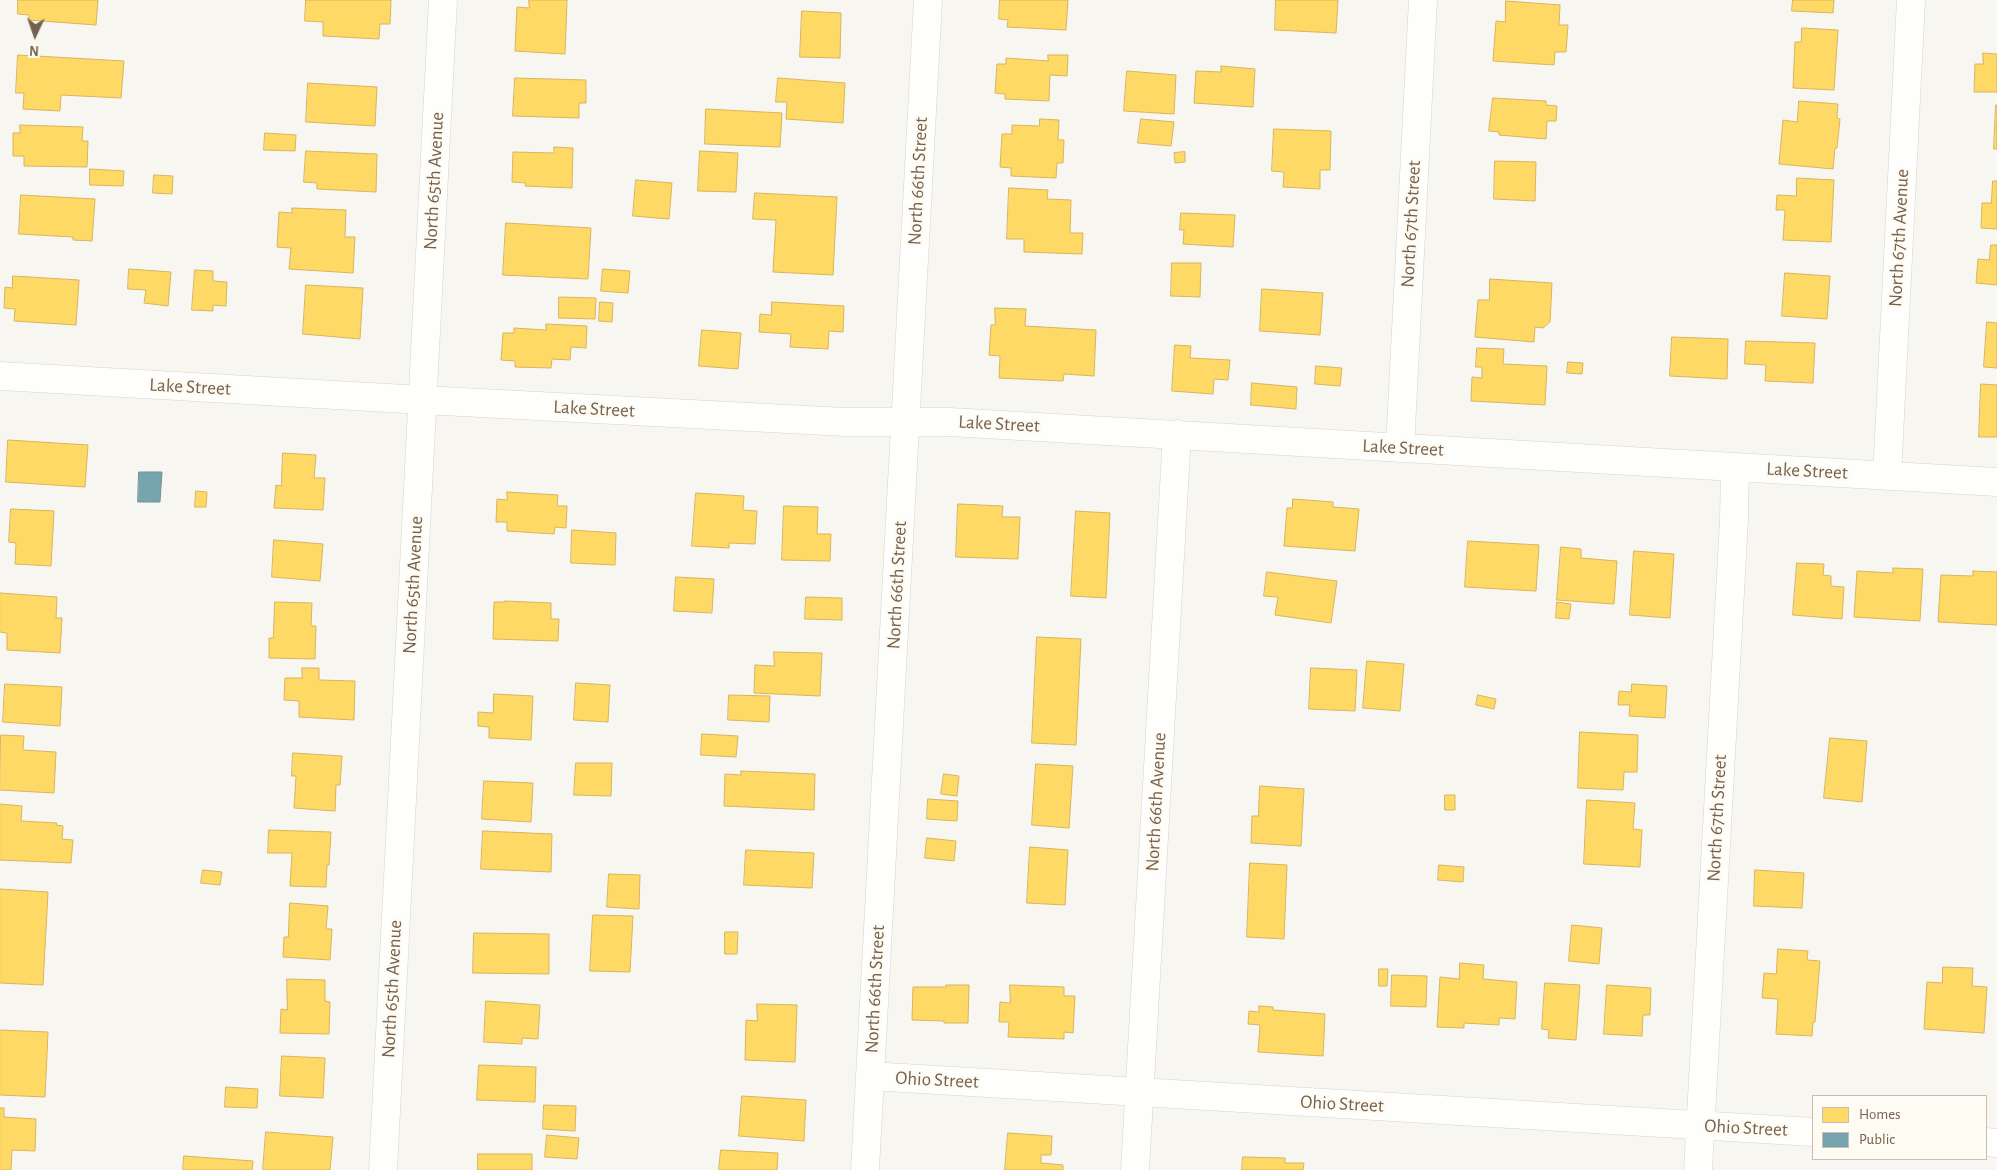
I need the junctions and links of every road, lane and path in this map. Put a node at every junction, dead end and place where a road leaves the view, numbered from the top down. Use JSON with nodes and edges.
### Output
{"nodes":[{"id":1,"x":443,"y":0,"type":"edge"},
{"id":2,"x":928,"y":0,"type":"edge"},
{"id":3,"x":1423,"y":0,"type":"edge"},
{"id":4,"x":1911,"y":0,"type":"edge"},
{"id":5,"x":0,"y":376,"type":"edge"},
{"id":6,"x":423,"y":400,"type":"junction"},
{"id":7,"x":906,"y":422,"type":"junction"},
{"id":8,"x":1177,"y":434,"type":"junction"},
{"id":9,"x":1400,"y":448,"type":"junction"},
{"id":10,"x":1735,"y":467,"type":"junction"},
{"id":11,"x":1887,"y":476,"type":"junction"},
{"id":12,"x":1997,"y":482,"type":"edge"},
{"id":13,"x":870,"y":1076,"type":"junction"},
{"id":14,"x":1139,"y":1092,"type":"junction"},
{"id":15,"x":1700,"y":1125,"type":"junction"},
{"id":16,"x":1812,"y":1132,"type":"edge"},
{"id":17,"x":382,"y":1170,"type":"edge"},
{"id":18,"x":865,"y":1170,"type":"edge"},
{"id":19,"x":1135,"y":1170,"type":"edge"},
{"id":20,"x":1698,"y":1170,"type":"edge"}],
"edges":[{"from":1,"to":6,"type":"street","name":"North 65th Avenue"},
{"from":2,"to":7,"type":"street","name":"North 66th Street"},
{"from":3,"to":9,"type":"street","name":"North 67th Street"},
{"from":4,"to":11,"type":"street","name":"North 67th Avenue"},
{"from":5,"to":6,"type":"street","name":"Lake Street"},
{"from":6,"to":7,"type":"street","name":"Lake Street"},
{"from":6,"to":17,"type":"street","name":"North 65th Avenue"},
{"from":7,"to":8,"type":"street","name":"Lake Street"},
{"from":7,"to":13,"type":"street","name":"North 66th Street"},
{"from":8,"to":9,"type":"street","name":"Lake Street"},
{"from":8,"to":14,"type":"street","name":"North 66th Avenue"},
{"from":9,"to":10,"type":"street","name":"Lake Street"},
{"from":10,"to":11,"type":"street","name":"Lake Street"},
{"from":10,"to":15,"type":"street","name":"North 67th Street"},
{"from":11,"to":12,"type":"street","name":"Lake Street"},
{"from":13,"to":14,"type":"street","name":"Ohio Street"},
{"from":13,"to":18,"type":"street","name":"North 66th Street"},
{"from":14,"to":15,"type":"street","name":"Ohio Street"},
{"from":14,"to":19,"type":"street","name":"North 66th Avenue"},
{"from":15,"to":16,"type":"street","name":"Ohio Street"},
{"from":15,"to":20,"type":"street","name":"North 67th Street"}]}
